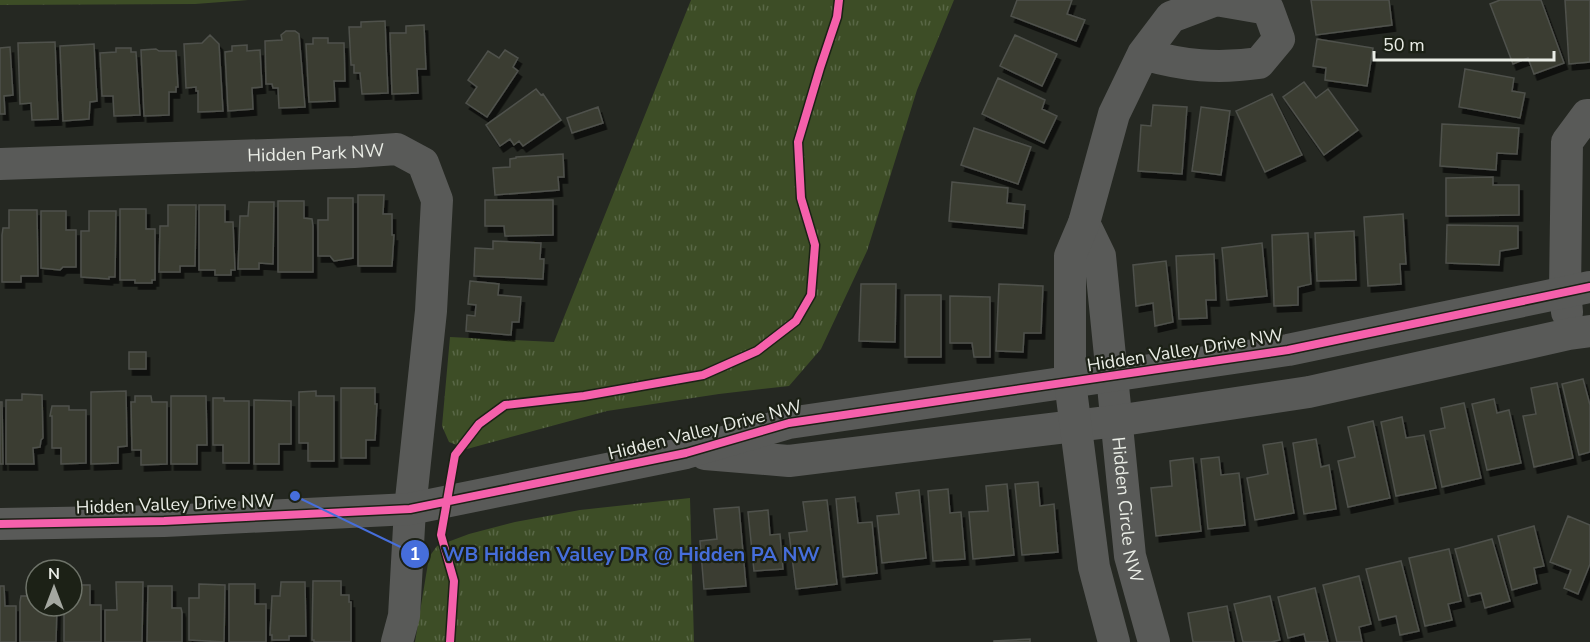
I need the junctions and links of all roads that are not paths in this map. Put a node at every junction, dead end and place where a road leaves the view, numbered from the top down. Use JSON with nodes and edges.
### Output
{"nodes":[{"id":1,"x":1143,"y":54,"type":"dead end"},
{"id":2,"x":1590,"y":115,"type":"edge"},
{"id":3,"x":0,"y":164,"type":"edge"},
{"id":4,"x":1084,"y":223,"type":"junction"},
{"id":5,"x":1577,"y":289,"type":"edge"},
{"id":6,"x":1579,"y":332,"type":"edge"},
{"id":7,"x":1111,"y":377,"type":"junction"},
{"id":8,"x":1070,"y":382,"type":"junction"},
{"id":9,"x":1116,"y":421,"type":"junction"},
{"id":10,"x":1076,"y":426,"type":"junction"},
{"id":11,"x":686,"y":453,"type":"junction"},
{"id":12,"x":410,"y":509,"type":"junction"},
{"id":13,"x":0,"y":524,"type":"edge"},
{"id":14,"x":397,"y":642,"type":"edge"},
{"id":15,"x":1114,"y":642,"type":"edge"},
{"id":16,"x":1154,"y":642,"type":"edge"}],
"edges":[{"from":1,"to":4,"type":"street"},
{"from":2,"to":5,"type":"street"},
{"from":3,"to":12,"type":"street","name":"Hidden Park NW"},
{"from":4,"to":7,"type":"street","name":"Hidden Circle NW"},
{"from":4,"to":8,"type":"street"},
{"from":5,"to":6,"type":"street"},
{"from":5,"to":7,"type":"street","name":"Hidden Valley Drive NW"},
{"from":6,"to":9,"type":"street","name":"Hidden Valley Drive NW"},
{"from":7,"to":8,"type":"street","name":"Hidden Valley Drive NW"},
{"from":7,"to":9,"type":"street","name":"Hidden Circle NW"},
{"from":8,"to":10,"type":"street"},
{"from":8,"to":11,"type":"street","name":"Hidden Valley Drive NW"},
{"from":9,"to":10,"type":"street","name":"Hidden Valley Drive NW"},
{"from":9,"to":16,"type":"street","name":"Hidden Circle NW"},
{"from":10,"to":11,"type":"street","name":"Hidden Valley Drive NW"},
{"from":10,"to":15,"type":"street"},
{"from":11,"to":12,"type":"street","name":"Hidden Valley Drive NW"},
{"from":12,"to":13,"type":"street","name":"Hidden Valley Drive NW"},
{"from":12,"to":14,"type":"street","name":"Hidden Park NW"}]}
